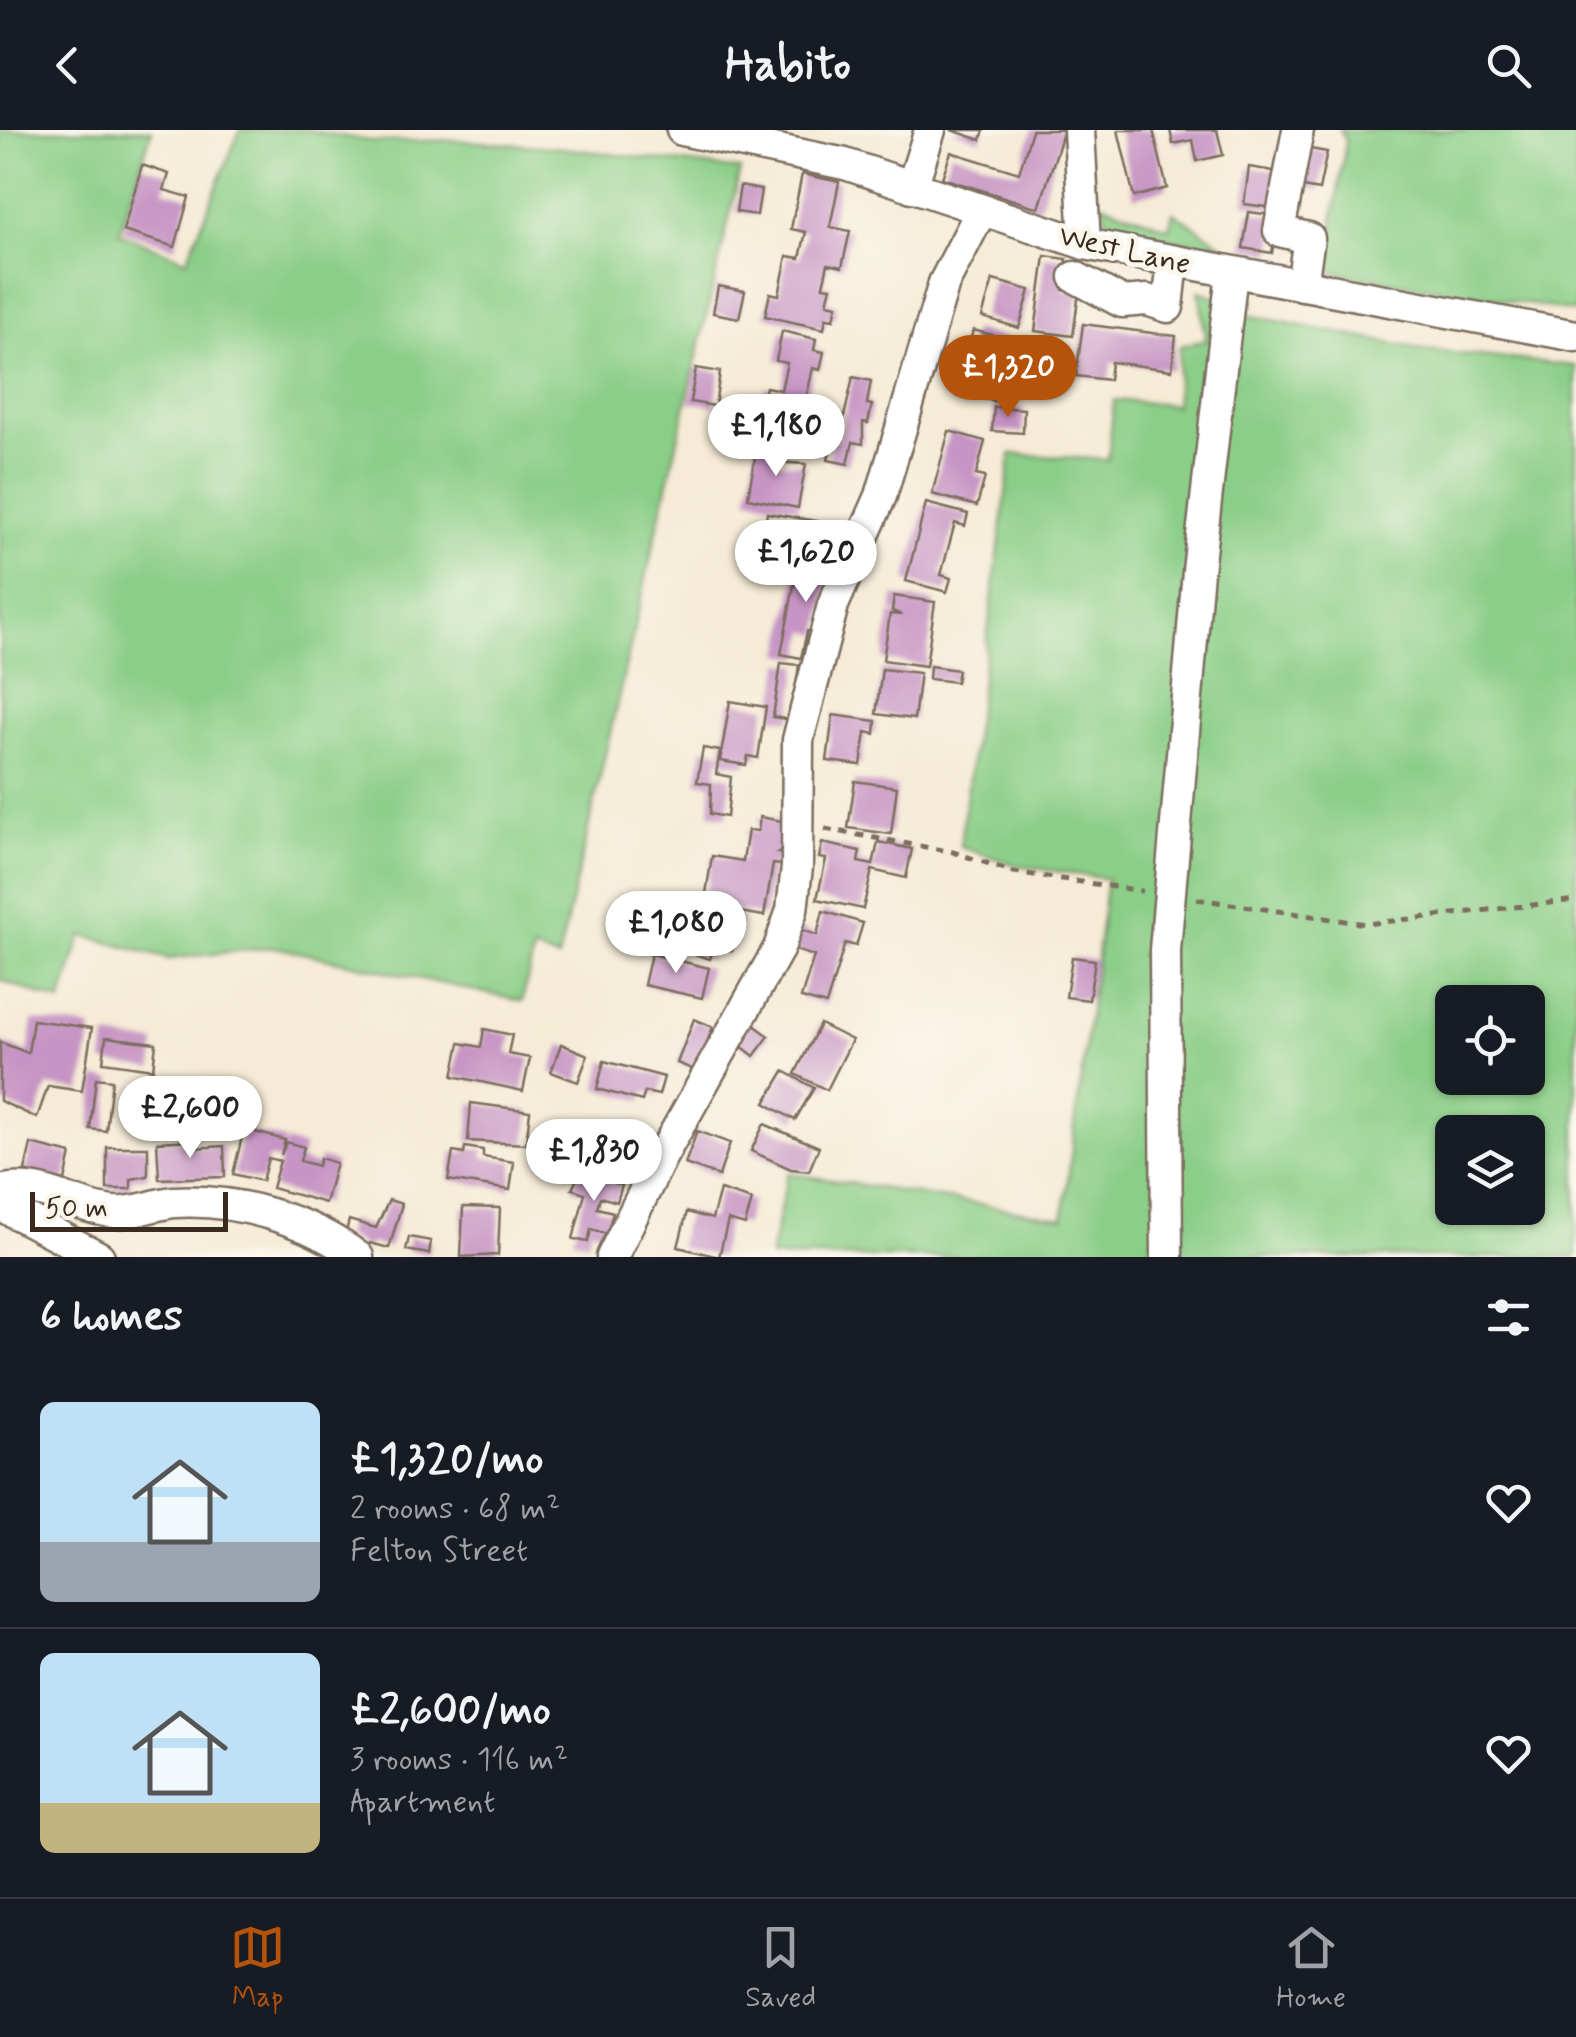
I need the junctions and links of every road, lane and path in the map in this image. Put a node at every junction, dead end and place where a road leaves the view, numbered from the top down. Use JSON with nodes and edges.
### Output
{"nodes":[{"id":1,"x":682,"y":130,"type":"edge"},
{"id":2,"x":930,"y":130,"type":"edge"},
{"id":3,"x":1079,"y":130,"type":"edge"},
{"id":4,"x":1298,"y":130,"type":"edge"},
{"id":5,"x":787,"y":140,"type":"edge"},
{"id":6,"x":912,"y":187,"type":"junction"},
{"id":7,"x":981,"y":212,"type":"junction"},
{"id":8,"x":1085,"y":244,"type":"junction"},
{"id":9,"x":1172,"y":261,"type":"junction"},
{"id":10,"x":1232,"y":272,"type":"junction"},
{"id":11,"x":1074,"y":277,"type":"dead end"},
{"id":12,"x":1302,"y":286,"type":"junction"},
{"id":13,"x":1576,"y":336,"type":"edge"},
{"id":14,"x":0,"y":1192,"type":"edge"},
{"id":15,"x":0,"y":1205,"type":"edge"},
{"id":16,"x":123,"y":1211,"type":"junction"},
{"id":17,"x":101,"y":1257,"type":"edge"},
{"id":18,"x":358,"y":1257,"type":"edge"},
{"id":19,"x":612,"y":1257,"type":"edge"},
{"id":20,"x":1167,"y":1257,"type":"edge"}],
"edges":[{"from":1,"to":5,"type":"street","name":"West Lane"},
{"from":2,"to":6,"type":"street"},
{"from":3,"to":8,"type":"street"},
{"from":4,"to":12,"type":"street"},
{"from":5,"to":6,"type":"street","name":"West Lane"},
{"from":6,"to":7,"type":"street","name":"West Lane"},
{"from":7,"to":8,"type":"street","name":"West Lane"},
{"from":7,"to":19,"type":"street"},
{"from":8,"to":9,"type":"street","name":"West Lane"},
{"from":9,"to":10,"type":"street","name":"West Lane"},
{"from":9,"to":11,"type":"street"},
{"from":10,"to":12,"type":"street","name":"West Lane"},
{"from":10,"to":20,"type":"street"},
{"from":12,"to":13,"type":"street","name":"West Lane"},
{"from":14,"to":16,"type":"street"},
{"from":15,"to":17,"type":"street"},
{"from":16,"to":17,"type":"street"},
{"from":16,"to":18,"type":"street"}]}
